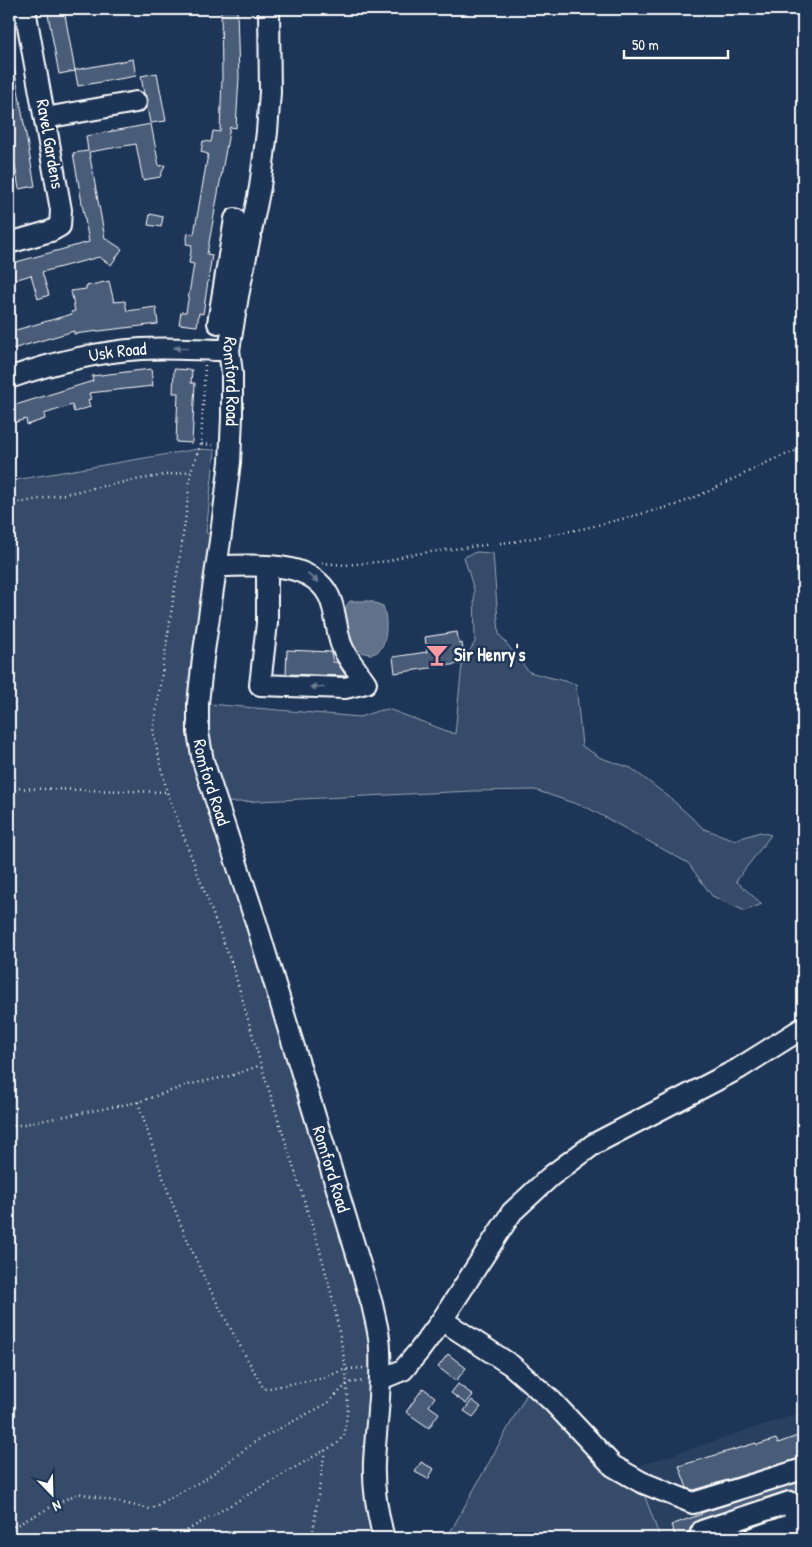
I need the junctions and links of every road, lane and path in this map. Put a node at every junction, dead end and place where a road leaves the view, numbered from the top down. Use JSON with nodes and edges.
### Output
{"nodes":[{"id":1,"x":26,"y":9,"type":"edge"},
{"id":2,"x":269,"y":9,"type":"edge"},
{"id":3,"x":136,"y":102,"type":"dead end"},
{"id":4,"x":45,"y":118,"type":"junction"},
{"id":5,"x":235,"y":219,"type":"dead end"},
{"id":6,"x":9,"y":243,"type":"edge"},
{"id":7,"x":238,"y":252,"type":"junction"},
{"id":8,"x":230,"y":295,"type":"junction"},
{"id":9,"x":218,"y":323,"type":"dead end"},
{"id":10,"x":206,"y":349,"type":"junction"},
{"id":11,"x":230,"y":350,"type":"junction"},
{"id":12,"x":9,"y":378,"type":"edge"},
{"id":13,"x":201,"y":444,"type":"junction"},
{"id":14,"x":220,"y":445,"type":"dead end"},
{"id":15,"x":803,"y":448,"type":"edge"},
{"id":16,"x":191,"y":470,"type":"junction"},
{"id":17,"x":9,"y":505,"type":"edge"},
{"id":18,"x":217,"y":566,"type":"junction"},
{"id":19,"x":267,"y":566,"type":"junction"},
{"id":20,"x":297,"y":570,"type":"junction"},
{"id":21,"x":9,"y":788,"type":"edge"},
{"id":22,"x":167,"y":792,"type":"junction"},
{"id":23,"x":803,"y":1028,"type":"edge"},
{"id":24,"x":260,"y":1065,"type":"junction"},
{"id":25,"x":138,"y":1102,"type":"junction"},
{"id":26,"x":9,"y":1127,"type":"edge"},
{"id":27,"x":442,"y":1320,"type":"junction"},
{"id":28,"x":346,"y":1369,"type":"junction"},
{"id":29,"x":381,"y":1379,"type":"junction"},
{"id":30,"x":348,"y":1383,"type":"junction"},
{"id":31,"x":325,"y":1450,"type":"junction"},
{"id":32,"x":803,"y":1469,"type":"edge"},
{"id":33,"x":692,"y":1503,"type":"junction"},
{"id":34,"x":9,"y":1529,"type":"edge"},
{"id":35,"x":700,"y":1535,"type":"edge"},
{"id":36,"x":174,"y":1538,"type":"edge"},
{"id":37,"x":312,"y":1538,"type":"edge"},
{"id":38,"x":384,"y":1538,"type":"edge"},
{"id":39,"x":754,"y":1538,"type":"edge"}],
"edges":[{"from":1,"to":4,"type":"street","name":"Ravel Gardens"},
{"from":2,"to":7,"type":"street","name":"Romford Road"},
{"from":3,"to":4,"type":"street"},
{"from":4,"to":6,"type":"street","name":"Ravel Gardens"},
{"from":5,"to":7,"type":"street"},
{"from":7,"to":8,"type":"street","name":"Romford Road"},
{"from":8,"to":9,"type":"street"},
{"from":8,"to":11,"type":"street","name":"Romford Road"},
{"from":10,"to":11,"type":"street","name":"Usk Road"},
{"from":10,"to":12,"type":"street","name":"Usk Road","one_way":true},
{"from":10,"to":13,"type":"path"},
{"from":11,"to":18,"type":"street","name":"Romford Road"},
{"from":13,"to":14,"type":"path"},
{"from":13,"to":16,"type":"path"},
{"from":15,"to":20,"type":"path"},
{"from":16,"to":17,"type":"path"},
{"from":16,"to":22,"type":"path"},
{"from":18,"to":19,"type":"street"},
{"from":18,"to":29,"type":"street","name":"Romford Road"},
{"from":19,"to":20,"type":"street"},
{"from":20,"to":19,"type":"street","one_way":true},
{"from":21,"to":22,"type":"path"},
{"from":22,"to":24,"type":"path"},
{"from":23,"to":27,"type":"street"},
{"from":24,"to":25,"type":"path"},
{"from":24,"to":28,"type":"path"},
{"from":25,"to":26,"type":"path"},
{"from":25,"to":28,"type":"path"},
{"from":27,"to":29,"type":"street"},
{"from":27,"to":33,"type":"street"},
{"from":28,"to":30,"type":"path"},
{"from":29,"to":30,"type":"path"},
{"from":29,"to":38,"type":"street","name":"Romford Road"},
{"from":30,"to":31,"type":"path"},
{"from":30,"to":34,"type":"path"},
{"from":31,"to":36,"type":"path"},
{"from":31,"to":37,"type":"path"},
{"from":32,"to":33,"type":"street"},
{"from":33,"to":35,"type":"street"},
{"from":35,"to":39,"type":"street"}]}
